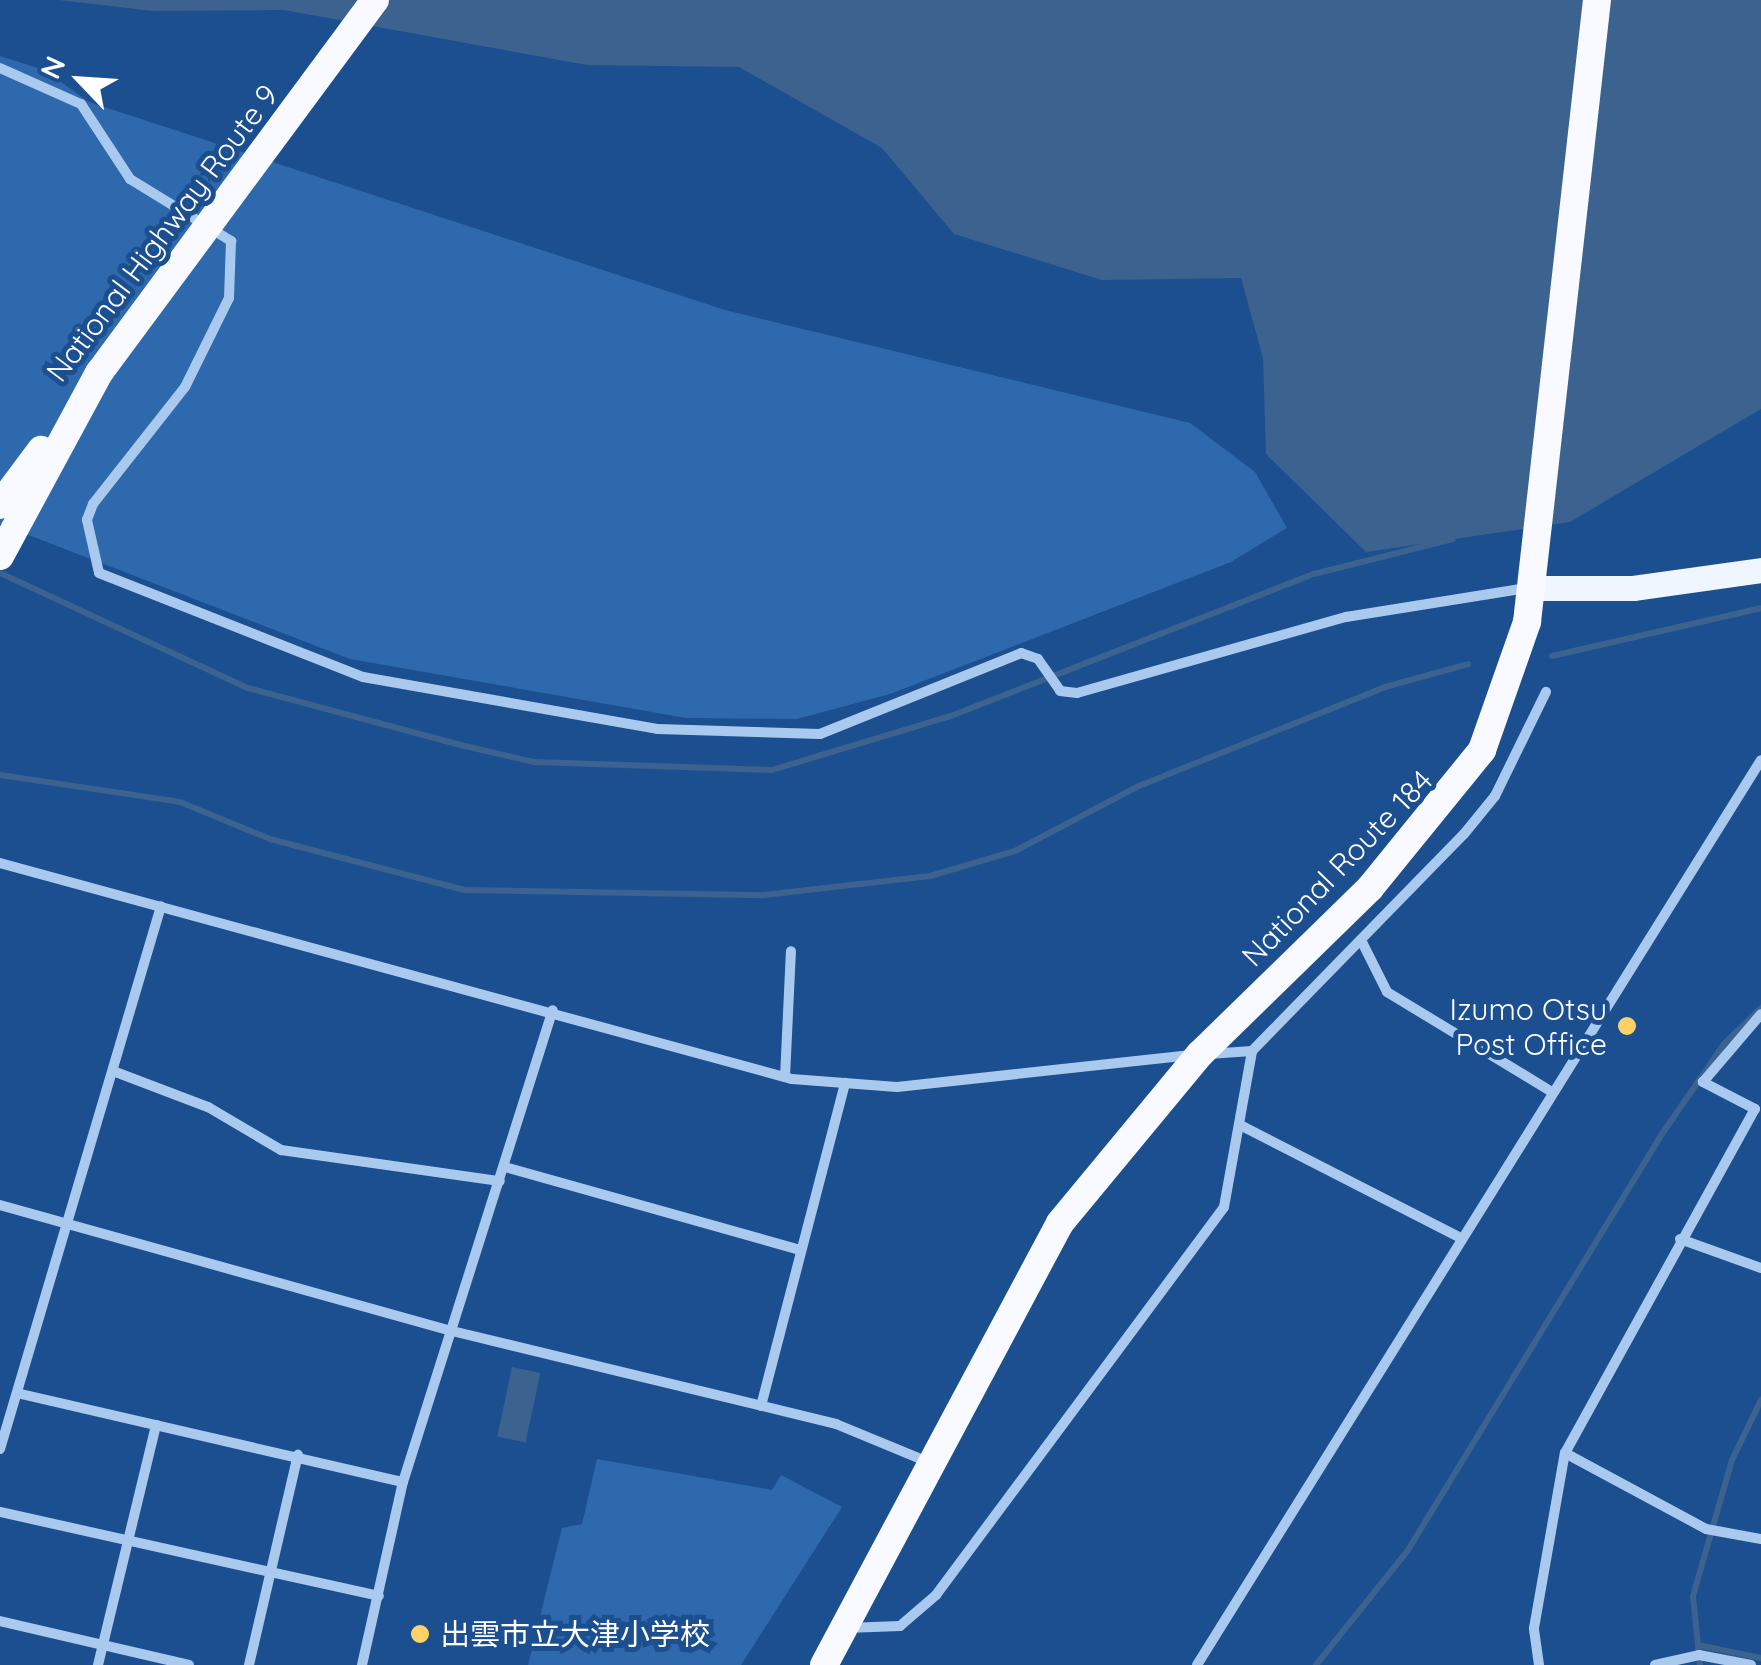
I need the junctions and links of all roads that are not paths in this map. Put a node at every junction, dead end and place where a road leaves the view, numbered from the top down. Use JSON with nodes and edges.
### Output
{"nodes":[{"id":1,"x":375,"y":0,"type":"edge"},
{"id":2,"x":1597,"y":0,"type":"edge"},
{"id":3,"x":0,"y":68,"type":"edge"},
{"id":4,"x":99,"y":373,"type":"junction"},
{"id":5,"x":0,"y":505,"type":"edge"},
{"id":6,"x":0,"y":556,"type":"edge"},
{"id":7,"x":1761,"y":570,"type":"edge"},
{"id":8,"x":1529,"y":588,"type":"junction"},
{"id":9,"x":1546,"y":692,"type":"dead end"},
{"id":10,"x":1761,"y":760,"type":"edge"},
{"id":11,"x":0,"y":863,"type":"edge"},
{"id":12,"x":162,"y":906,"type":"junction"},
{"id":13,"x":1362,"y":940,"type":"junction"},
{"id":14,"x":791,"y":951,"type":"dead end"},
{"id":15,"x":553,"y":1010,"type":"junction"},
{"id":16,"x":1761,"y":1014,"type":"edge"},
{"id":17,"x":1252,"y":1051,"type":"junction"},
{"id":18,"x":1200,"y":1054,"type":"junction"},
{"id":19,"x":113,"y":1072,"type":"junction"},
{"id":20,"x":784,"y":1077,"type":"junction"},
{"id":21,"x":846,"y":1083,"type":"junction"},
{"id":22,"x":1549,"y":1090,"type":"junction"},
{"id":23,"x":1242,"y":1126,"type":"junction"},
{"id":24,"x":505,"y":1167,"type":"junction"},
{"id":25,"x":500,"y":1180,"type":"junction"},
{"id":26,"x":0,"y":1205,"type":"edge"},
{"id":27,"x":69,"y":1224,"type":"junction"},
{"id":28,"x":1457,"y":1236,"type":"junction"},
{"id":29,"x":1680,"y":1240,"type":"junction"},
{"id":30,"x":801,"y":1250,"type":"junction"},
{"id":31,"x":1761,"y":1268,"type":"edge"},
{"id":32,"x":448,"y":1330,"type":"junction"},
{"id":33,"x":21,"y":1394,"type":"junction"},
{"id":34,"x":5,"y":1405,"type":"edge"},
{"id":35,"x":761,"y":1406,"type":"junction"},
{"id":36,"x":156,"y":1425,"type":"junction"},
{"id":37,"x":0,"y":1449,"type":"edge"},
{"id":38,"x":1566,"y":1453,"type":"junction"},
{"id":39,"x":298,"y":1455,"type":"junction"},
{"id":40,"x":929,"y":1462,"type":"junction"},
{"id":41,"x":403,"y":1482,"type":"junction"},
{"id":42,"x":0,"y":1512,"type":"edge"},
{"id":43,"x":128,"y":1538,"type":"junction"},
{"id":44,"x":1761,"y":1539,"type":"edge"},
{"id":45,"x":270,"y":1566,"type":"junction"},
{"id":46,"x":379,"y":1596,"type":"junction"},
{"id":47,"x":0,"y":1621,"type":"edge"},
{"id":48,"x":845,"y":1628,"type":"junction"},
{"id":49,"x":102,"y":1645,"type":"junction"},
{"id":50,"x":98,"y":1665,"type":"edge"},
{"id":51,"x":189,"y":1665,"type":"edge"},
{"id":52,"x":248,"y":1665,"type":"edge"},
{"id":53,"x":362,"y":1665,"type":"edge"},
{"id":54,"x":824,"y":1665,"type":"edge"},
{"id":55,"x":1197,"y":1665,"type":"edge"},
{"id":56,"x":1539,"y":1665,"type":"edge"},
{"id":57,"x":1655,"y":1665,"type":"edge"},
{"id":58,"x":1751,"y":1665,"type":"edge"}],
"edges":[{"from":1,"to":4,"type":"highway","name":"National Highway Route 9","bridge":true},
{"from":2,"to":8,"type":"highway","name":"National Route 184"},
{"from":3,"to":8,"type":"street"},
{"from":4,"to":5,"type":"highway","name":"National Highway Route 9"},
{"from":4,"to":6,"type":"highway"},
{"from":7,"to":8,"type":"main road"},
{"from":8,"to":18,"type":"highway","name":"National Route 184"},
{"from":9,"to":13,"type":"street"},
{"from":10,"to":22,"type":"street"},
{"from":11,"to":12,"type":"street"},
{"from":12,"to":15,"type":"street"},
{"from":12,"to":19,"type":"street"},
{"from":13,"to":17,"type":"street"},
{"from":13,"to":22,"type":"street"},
{"from":14,"to":20,"type":"street"},
{"from":15,"to":20,"type":"street"},
{"from":15,"to":24,"type":"street"},
{"from":16,"to":29,"type":"street"},
{"from":17,"to":18,"type":"street"},
{"from":17,"to":23,"type":"street"},
{"from":18,"to":21,"type":"street"},
{"from":18,"to":40,"type":"highway","name":"National Route 184"},
{"from":19,"to":25,"type":"street"},
{"from":19,"to":27,"type":"street"},
{"from":20,"to":21,"type":"street"},
{"from":21,"to":30,"type":"street"},
{"from":22,"to":28,"type":"street"},
{"from":23,"to":28,"type":"street"},
{"from":23,"to":48,"type":"street"},
{"from":24,"to":25,"type":"street"},
{"from":24,"to":30,"type":"street"},
{"from":25,"to":32,"type":"street"},
{"from":26,"to":27,"type":"street"},
{"from":27,"to":32,"type":"street"},
{"from":27,"to":33,"type":"street"},
{"from":28,"to":55,"type":"street"},
{"from":29,"to":31,"type":"street"},
{"from":29,"to":38,"type":"street"},
{"from":30,"to":35,"type":"street"},
{"from":32,"to":35,"type":"street"},
{"from":32,"to":41,"type":"street"},
{"from":33,"to":34,"type":"street"},
{"from":33,"to":36,"type":"street"},
{"from":34,"to":37,"type":"street"},
{"from":35,"to":40,"type":"street"},
{"from":36,"to":39,"type":"street"},
{"from":36,"to":43,"type":"street"},
{"from":38,"to":44,"type":"street"},
{"from":38,"to":56,"type":"street"},
{"from":39,"to":41,"type":"street"},
{"from":39,"to":45,"type":"street"},
{"from":40,"to":48,"type":"highway","name":"National Route 184"},
{"from":41,"to":46,"type":"street"},
{"from":42,"to":43,"type":"street"},
{"from":43,"to":45,"type":"street"},
{"from":43,"to":49,"type":"street"},
{"from":45,"to":46,"type":"street"},
{"from":45,"to":52,"type":"street"},
{"from":46,"to":53,"type":"street"},
{"from":47,"to":49,"type":"street"},
{"from":48,"to":54,"type":"highway","name":"National Route 184"},
{"from":49,"to":50,"type":"street"},
{"from":49,"to":51,"type":"street"},
{"from":57,"to":58,"type":"street"}]}
